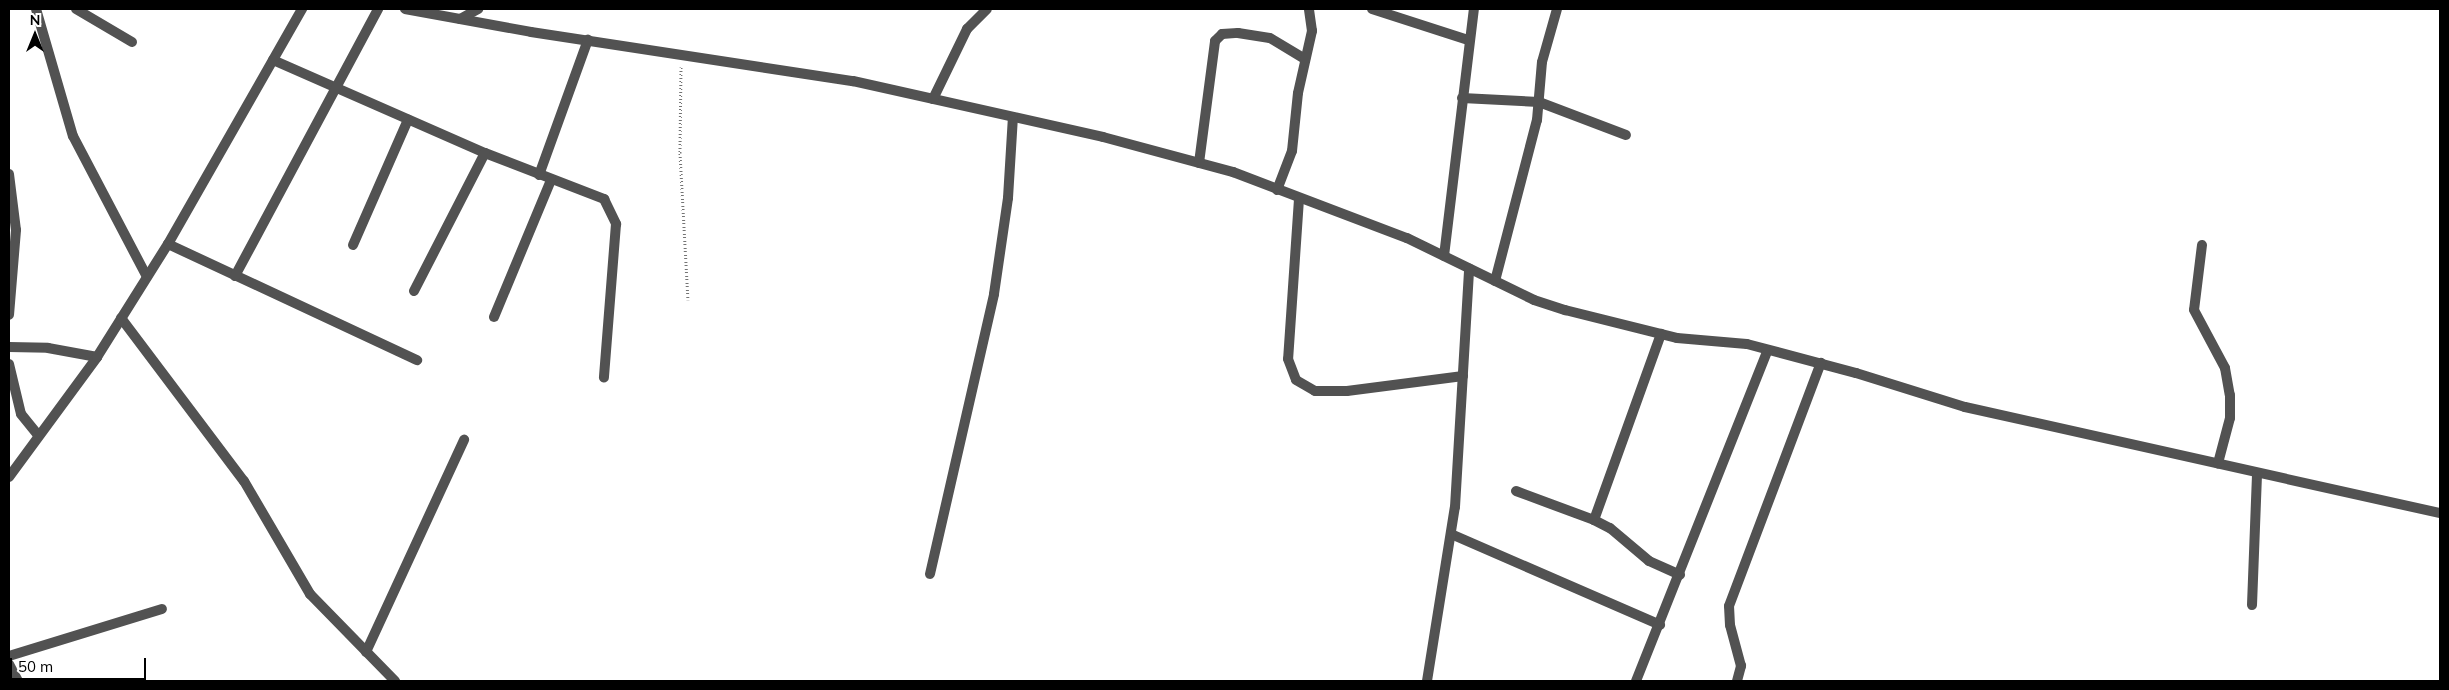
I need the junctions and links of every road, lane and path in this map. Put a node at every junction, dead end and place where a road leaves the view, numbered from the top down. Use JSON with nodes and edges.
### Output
{"nodes":[{"id":1,"x":36,"y":9,"type":"edge"},
{"id":2,"x":76,"y":9,"type":"edge"},
{"id":3,"x":302,"y":9,"type":"edge"},
{"id":4,"x":378,"y":9,"type":"edge"},
{"id":5,"x":405,"y":9,"type":"edge"},
{"id":6,"x":478,"y":9,"type":"edge"},
{"id":7,"x":987,"y":9,"type":"edge"},
{"id":8,"x":1309,"y":9,"type":"edge"},
{"id":9,"x":1372,"y":9,"type":"edge"},
{"id":10,"x":1474,"y":9,"type":"edge"},
{"id":11,"x":1557,"y":9,"type":"edge"},
{"id":12,"x":460,"y":19,"type":"junction"},
{"id":13,"x":588,"y":40,"type":"junction"},
{"id":14,"x":1468,"y":40,"type":"junction"},
{"id":15,"x":132,"y":42,"type":"dead end"},
{"id":16,"x":681,"y":54,"type":"junction"},
{"id":17,"x":1305,"y":59,"type":"junction"},
{"id":18,"x":273,"y":60,"type":"junction"},
{"id":19,"x":336,"y":88,"type":"junction"},
{"id":20,"x":1462,"y":98,"type":"junction"},
{"id":21,"x":933,"y":99,"type":"junction"},
{"id":22,"x":1539,"y":102,"type":"junction"},
{"id":23,"x":1013,"y":117,"type":"junction"},
{"id":24,"x":408,"y":120,"type":"junction"},
{"id":25,"x":1626,"y":135,"type":"dead end"},
{"id":26,"x":485,"y":153,"type":"junction"},
{"id":27,"x":1199,"y":163,"type":"junction"},
{"id":28,"x":9,"y":174,"type":"edge"},
{"id":29,"x":539,"y":176,"type":"junction"},
{"id":30,"x":551,"y":180,"type":"junction"},
{"id":31,"x":1277,"y":190,"type":"junction"},
{"id":32,"x":1299,"y":199,"type":"junction"},
{"id":33,"x":168,"y":244,"type":"junction"},
{"id":34,"x":353,"y":245,"type":"dead end"},
{"id":35,"x":2202,"y":245,"type":"dead end"},
{"id":36,"x":1444,"y":256,"type":"junction"},
{"id":37,"x":1469,"y":268,"type":"junction"},
{"id":38,"x":235,"y":276,"type":"junction"},
{"id":39,"x":148,"y":277,"type":"junction"},
{"id":40,"x":1495,"y":281,"type":"junction"},
{"id":41,"x":414,"y":291,"type":"dead end"},
{"id":42,"x":688,"y":300,"type":"dead end"},
{"id":43,"x":9,"y":315,"type":"edge"},
{"id":44,"x":494,"y":317,"type":"dead end"},
{"id":45,"x":121,"y":318,"type":"junction"},
{"id":46,"x":1661,"y":334,"type":"junction"},
{"id":47,"x":9,"y":347,"type":"edge"},
{"id":48,"x":1768,"y":350,"type":"junction"},
{"id":49,"x":97,"y":357,"type":"junction"},
{"id":50,"x":417,"y":360,"type":"dead end"},
{"id":51,"x":9,"y":364,"type":"edge"},
{"id":52,"x":1821,"y":364,"type":"junction"},
{"id":53,"x":1463,"y":376,"type":"junction"},
{"id":54,"x":604,"y":378,"type":"dead end"},
{"id":55,"x":39,"y":436,"type":"junction"},
{"id":56,"x":464,"y":440,"type":"dead end"},
{"id":57,"x":2218,"y":464,"type":"junction"},
{"id":58,"x":2257,"y":472,"type":"junction"},
{"id":59,"x":9,"y":477,"type":"edge"},
{"id":60,"x":1516,"y":491,"type":"dead end"},
{"id":61,"x":2440,"y":513,"type":"edge"},
{"id":62,"x":1594,"y":520,"type":"junction"},
{"id":63,"x":1451,"y":534,"type":"junction"},
{"id":64,"x":930,"y":574,"type":"dead end"},
{"id":65,"x":1680,"y":575,"type":"junction"},
{"id":66,"x":2252,"y":605,"type":"dead end"},
{"id":67,"x":162,"y":609,"type":"dead end"},
{"id":68,"x":1660,"y":624,"type":"junction"},
{"id":69,"x":366,"y":652,"type":"junction"},
{"id":70,"x":9,"y":656,"type":"edge"},
{"id":71,"x":9,"y":664,"type":"edge"},
{"id":72,"x":18,"y":681,"type":"edge"},
{"id":73,"x":395,"y":681,"type":"edge"},
{"id":74,"x":1427,"y":681,"type":"edge"},
{"id":75,"x":1636,"y":681,"type":"edge"},
{"id":76,"x":1737,"y":681,"type":"edge"}],
"edges":[{"from":1,"to":39,"type":"street"},
{"from":2,"to":15,"type":"street"},
{"from":3,"to":18,"type":"street"},
{"from":4,"to":19,"type":"street"},
{"from":5,"to":12,"type":"street"},
{"from":6,"to":12,"type":"street"},
{"from":7,"to":21,"type":"street"},
{"from":8,"to":17,"type":"street"},
{"from":9,"to":14,"type":"street"},
{"from":10,"to":14,"type":"street"},
{"from":11,"to":22,"type":"street"},
{"from":12,"to":13,"type":"street"},
{"from":13,"to":16,"type":"street"},
{"from":13,"to":29,"type":"street"},
{"from":14,"to":20,"type":"street"},
{"from":16,"to":21,"type":"street"},
{"from":16,"to":42,"type":"path"},
{"from":17,"to":27,"type":"street"},
{"from":17,"to":31,"type":"street"},
{"from":18,"to":19,"type":"street"},
{"from":18,"to":33,"type":"street"},
{"from":19,"to":24,"type":"street"},
{"from":19,"to":38,"type":"street"},
{"from":20,"to":22,"type":"street"},
{"from":20,"to":36,"type":"street"},
{"from":21,"to":23,"type":"street"},
{"from":22,"to":25,"type":"street"},
{"from":22,"to":40,"type":"street"},
{"from":23,"to":27,"type":"street"},
{"from":23,"to":64,"type":"street"},
{"from":24,"to":26,"type":"street"},
{"from":24,"to":34,"type":"street"},
{"from":26,"to":29,"type":"street"},
{"from":26,"to":41,"type":"street"},
{"from":27,"to":31,"type":"street"},
{"from":28,"to":43,"type":"street"},
{"from":29,"to":30,"type":"street"},
{"from":30,"to":44,"type":"street"},
{"from":30,"to":54,"type":"street"},
{"from":31,"to":32,"type":"street"},
{"from":32,"to":36,"type":"street"},
{"from":32,"to":53,"type":"street"},
{"from":33,"to":38,"type":"street"},
{"from":33,"to":39,"type":"street"},
{"from":35,"to":57,"type":"street"},
{"from":36,"to":37,"type":"street"},
{"from":37,"to":40,"type":"street"},
{"from":37,"to":53,"type":"street"},
{"from":38,"to":50,"type":"street"},
{"from":39,"to":45,"type":"street"},
{"from":40,"to":46,"type":"street"},
{"from":45,"to":49,"type":"street"},
{"from":45,"to":69,"type":"street"},
{"from":46,"to":48,"type":"street"},
{"from":46,"to":62,"type":"street"},
{"from":47,"to":49,"type":"street"},
{"from":48,"to":52,"type":"street"},
{"from":48,"to":65,"type":"street"},
{"from":49,"to":55,"type":"street"},
{"from":51,"to":55,"type":"street"},
{"from":52,"to":57,"type":"street"},
{"from":52,"to":76,"type":"street"},
{"from":53,"to":63,"type":"street"},
{"from":55,"to":59,"type":"street"},
{"from":56,"to":69,"type":"street"},
{"from":57,"to":58,"type":"street"},
{"from":58,"to":61,"type":"street"},
{"from":58,"to":66,"type":"street"},
{"from":60,"to":62,"type":"street"},
{"from":62,"to":65,"type":"street"},
{"from":63,"to":68,"type":"street"},
{"from":63,"to":74,"type":"street"},
{"from":65,"to":68,"type":"street"},
{"from":67,"to":70,"type":"street"},
{"from":68,"to":75,"type":"street"},
{"from":69,"to":73,"type":"street"},
{"from":71,"to":72,"type":"street"}]}
